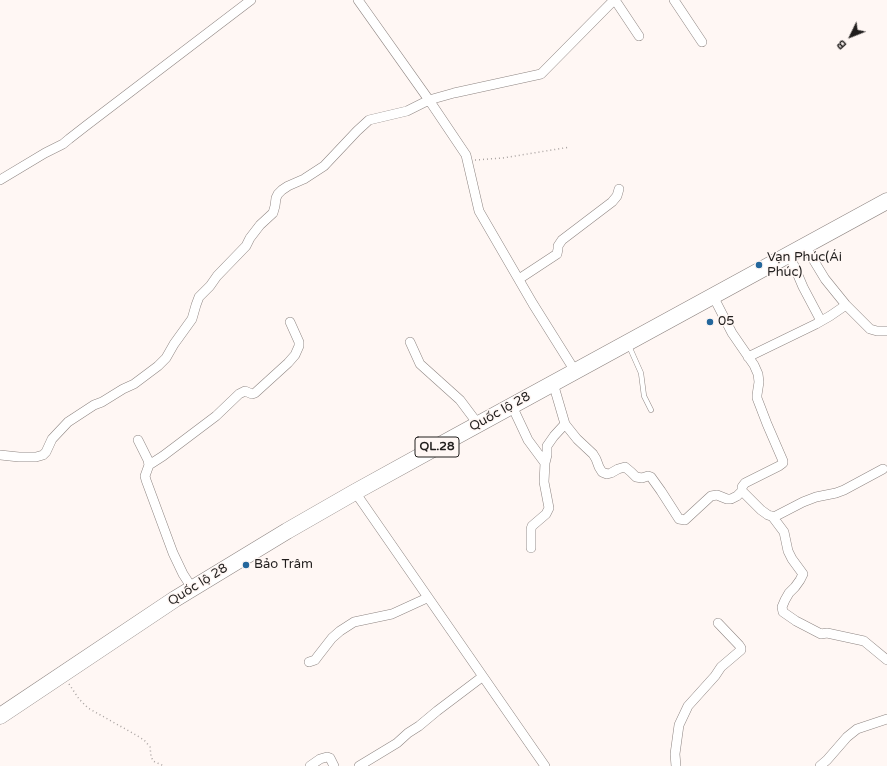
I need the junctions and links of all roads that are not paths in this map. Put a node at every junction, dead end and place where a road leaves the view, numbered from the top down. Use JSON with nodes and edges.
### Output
{"nodes":[{"id":1,"x":251,"y":0,"type":"edge"},
{"id":2,"x":358,"y":0,"type":"edge"},
{"id":3,"x":614,"y":0,"type":"edge"},
{"id":4,"x":674,"y":0,"type":"edge"},
{"id":5,"x":639,"y":36,"type":"dead end"},
{"id":6,"x":702,"y":42,"type":"dead end"},
{"id":7,"x":429,"y":100,"type":"junction"},
{"id":8,"x":0,"y":180,"type":"edge"},
{"id":9,"x":619,"y":189,"type":"dead end"},
{"id":10,"x":887,"y":201,"type":"edge"},
{"id":11,"x":805,"y":246,"type":"junction"},
{"id":12,"x":789,"y":254,"type":"junction"},
{"id":13,"x":519,"y":279,"type":"junction"},
{"id":14,"x":713,"y":296,"type":"junction"},
{"id":15,"x":846,"y":305,"type":"junction"},
{"id":16,"x":821,"y":321,"type":"junction"},
{"id":17,"x":290,"y":322,"type":"dead end"},
{"id":18,"x":887,"y":330,"type":"edge"},
{"id":19,"x":410,"y":342,"type":"dead end"},
{"id":20,"x":628,"y":342,"type":"junction"},
{"id":21,"x":748,"y":357,"type":"junction"},
{"id":22,"x":575,"y":371,"type":"junction"},
{"id":23,"x":553,"y":383,"type":"junction"},
{"id":24,"x":512,"y":406,"type":"junction"},
{"id":25,"x":651,"y":410,"type":"dead end"},
{"id":26,"x":478,"y":424,"type":"junction"},
{"id":27,"x":565,"y":424,"type":"junction"},
{"id":28,"x":138,"y":440,"type":"dead end"},
{"id":29,"x":0,"y":455,"type":"edge"},
{"id":30,"x":545,"y":463,"type":"junction"},
{"id":31,"x":149,"y":465,"type":"junction"},
{"id":32,"x":883,"y":470,"type":"dead end"},
{"id":33,"x":742,"y":491,"type":"junction"},
{"id":34,"x":355,"y":492,"type":"junction"},
{"id":35,"x":772,"y":516,"type":"junction"},
{"id":36,"x":531,"y":548,"type":"dead end"},
{"id":37,"x":192,"y":588,"type":"junction"},
{"id":38,"x":427,"y":598,"type":"junction"},
{"id":39,"x":718,"y":623,"type":"dead end"},
{"id":40,"x":887,"y":660,"type":"edge"},
{"id":41,"x":309,"y":662,"type":"dead end"},
{"id":42,"x":482,"y":677,"type":"junction"},
{"id":43,"x":0,"y":716,"type":"edge"},
{"id":44,"x":887,"y":719,"type":"edge"},
{"id":45,"x":374,"y":762,"type":"edge"},
{"id":46,"x":310,"y":766,"type":"edge"},
{"id":47,"x":334,"y":766,"type":"edge"},
{"id":48,"x":359,"y":766,"type":"edge"},
{"id":49,"x":545,"y":766,"type":"edge"},
{"id":50,"x":676,"y":766,"type":"edge"},
{"id":51,"x":820,"y":766,"type":"edge"}],
"edges":[{"from":1,"to":8,"type":"street"},
{"from":2,"to":7,"type":"street"},
{"from":3,"to":5,"type":"street"},
{"from":3,"to":7,"type":"street"},
{"from":4,"to":6,"type":"street"},
{"from":7,"to":13,"type":"street"},
{"from":7,"to":29,"type":"street"},
{"from":9,"to":13,"type":"street"},
{"from":10,"to":11,"type":"highway","name":"Quốc lộ 28","number":"QL.28"},
{"from":11,"to":12,"type":"highway","name":"Quốc lộ 28","number":"QL.28"},
{"from":11,"to":15,"type":"street"},
{"from":12,"to":14,"type":"highway","name":"Quốc lộ 28","number":"QL.28"},
{"from":12,"to":16,"type":"street"},
{"from":13,"to":22,"type":"street"},
{"from":14,"to":20,"type":"highway","name":"Quốc lộ 28","number":"QL.28"},
{"from":14,"to":21,"type":"street"},
{"from":15,"to":16,"type":"street"},
{"from":15,"to":18,"type":"street"},
{"from":16,"to":21,"type":"street"},
{"from":17,"to":31,"type":"street"},
{"from":19,"to":26,"type":"street"},
{"from":20,"to":22,"type":"highway","name":"Quốc lộ 28","number":"QL.28"},
{"from":20,"to":25,"type":"lane"},
{"from":21,"to":33,"type":"street"},
{"from":22,"to":23,"type":"highway","name":"Quốc lộ 28","number":"QL.28"},
{"from":23,"to":24,"type":"highway","name":"Quốc lộ 28","number":"QL.28"},
{"from":23,"to":27,"type":"street"},
{"from":24,"to":26,"type":"highway","name":"Quốc lộ 28","number":"QL.28"},
{"from":24,"to":30,"type":"street"},
{"from":26,"to":34,"type":"highway","name":"Quốc lộ 28","number":"QL.28"},
{"from":27,"to":30,"type":"street"},
{"from":27,"to":33,"type":"street"},
{"from":28,"to":31,"type":"street"},
{"from":30,"to":36,"type":"street"},
{"from":31,"to":37,"type":"street"},
{"from":32,"to":35,"type":"street"},
{"from":33,"to":35,"type":"street"},
{"from":34,"to":37,"type":"highway","name":"Quốc lộ 28","number":"QL.28"},
{"from":34,"to":38,"type":"street"},
{"from":35,"to":40,"type":"street"},
{"from":37,"to":43,"type":"highway","name":"Quốc lộ 28","number":"QL.28"},
{"from":38,"to":41,"type":"street"},
{"from":38,"to":42,"type":"street"},
{"from":39,"to":50,"type":"street"},
{"from":42,"to":45,"type":"street"},
{"from":42,"to":49,"type":"street"},
{"from":44,"to":51,"type":"street"},
{"from":45,"to":48,"type":"street"},
{"from":46,"to":47,"type":"street"}]}
